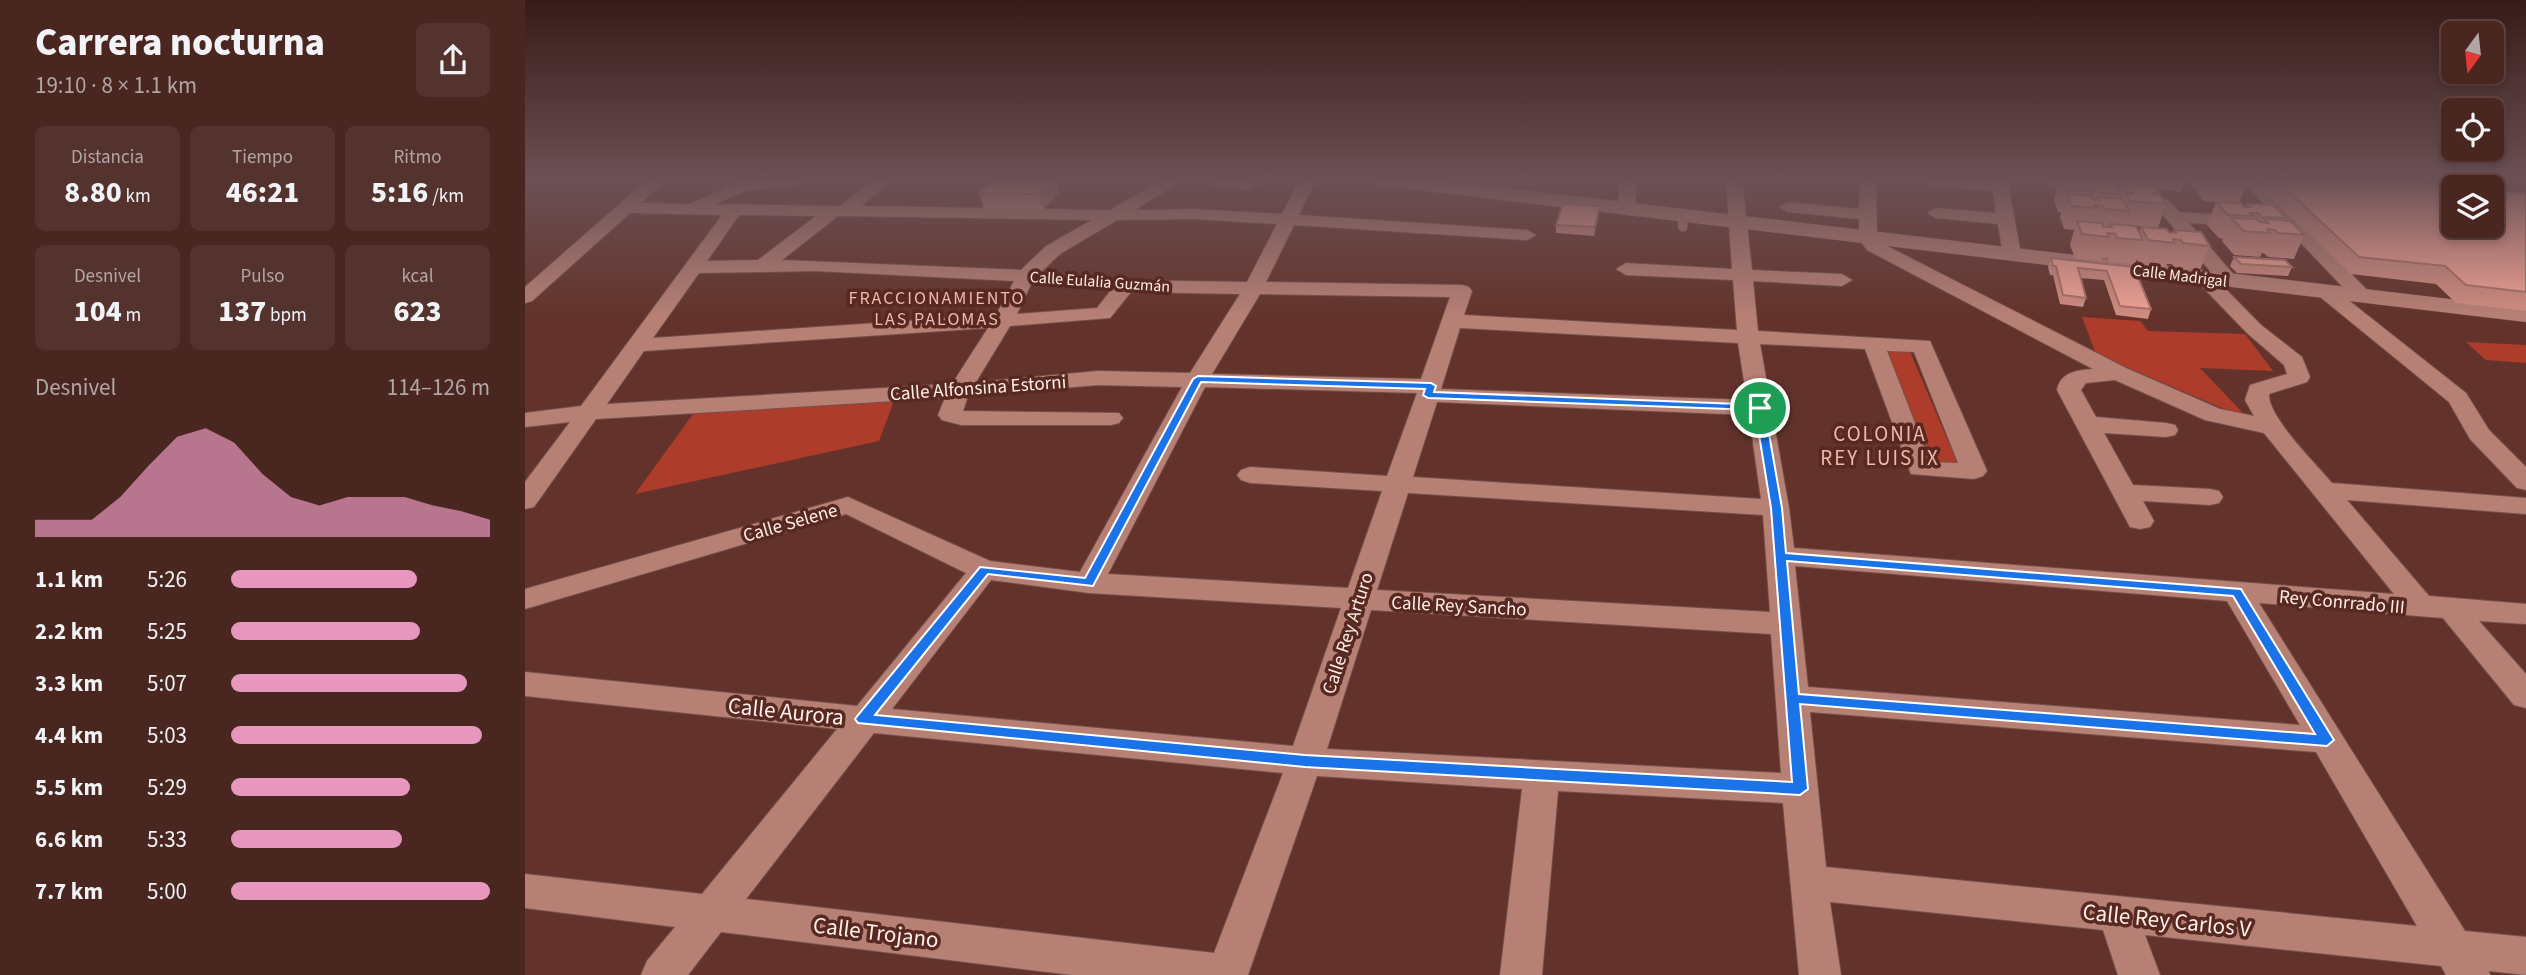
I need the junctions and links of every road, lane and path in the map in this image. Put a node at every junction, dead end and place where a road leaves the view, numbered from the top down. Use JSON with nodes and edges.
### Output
{"nodes":[{"id":1,"x":605,"y":224,"type":"edge"},
{"id":2,"x":724,"y":224,"type":"edge"},
{"id":3,"x":820,"y":224,"type":"edge"},
{"id":4,"x":1095,"y":224,"type":"edge"},
{"id":5,"x":1284,"y":224,"type":"edge"},
{"id":6,"x":1379,"y":224,"type":"edge"},
{"id":7,"x":1739,"y":224,"type":"edge"},
{"id":8,"x":1751,"y":224,"type":"edge"},
{"id":9,"x":1868,"y":224,"type":"edge"},
{"id":10,"x":2007,"y":224,"type":"edge"},
{"id":11,"x":2180,"y":224,"type":"edge"},
{"id":12,"x":2275,"y":224,"type":"edge"},
{"id":13,"x":2276,"y":224,"type":"edge"},
{"id":14,"x":1527,"y":235,"type":"dead end"},
{"id":15,"x":1868,"y":239,"type":"junction"},
{"id":16,"x":2175,"y":247,"type":"edge"},
{"id":17,"x":2012,"y":254,"type":"junction"},
{"id":18,"x":764,"y":265,"type":"junction"},
{"id":19,"x":2266,"y":265,"type":"edge"},
{"id":20,"x":695,"y":267,"type":"junction"},
{"id":21,"x":2211,"y":267,"type":"junction"},
{"id":22,"x":1626,"y":269,"type":"dead end"},
{"id":23,"x":1744,"y":274,"type":"junction"},
{"id":24,"x":1026,"y":276,"type":"junction"},
{"id":25,"x":1842,"y":280,"type":"dead end"},
{"id":26,"x":1125,"y":286,"type":"junction"},
{"id":27,"x":1254,"y":287,"type":"junction"},
{"id":28,"x":1462,"y":290,"type":"joint"},
{"id":29,"x":2333,"y":293,"type":"junction"},
{"id":30,"x":526,"y":294,"type":"edge"},
{"id":31,"x":2363,"y":297,"type":"junction"},
{"id":32,"x":2526,"y":315,"type":"edge"},
{"id":33,"x":1453,"y":321,"type":"junction"},
{"id":34,"x":1002,"y":323,"type":"junction"},
{"id":35,"x":1748,"y":337,"type":"junction"},
{"id":36,"x":1873,"y":344,"type":"junction"},
{"id":37,"x":639,"y":345,"type":"junction"},
{"id":38,"x":2118,"y":373,"type":"junction"},
{"id":39,"x":1198,"y":379,"type":"junction"},
{"id":40,"x":959,"y":390,"type":"junction"},
{"id":41,"x":1430,"y":391,"type":"junction"},
{"id":42,"x":1760,"y":408,"type":"junction"},
{"id":43,"x":589,"y":412,"type":"junction"},
{"id":44,"x":1111,"y":418,"type":"dead end"},
{"id":45,"x":525,"y":420,"type":"edge"},
{"id":46,"x":2086,"y":424,"type":"junction"},
{"id":47,"x":2272,"y":427,"type":"junction"},
{"id":48,"x":2166,"y":430,"type":"dead end"},
{"id":49,"x":1250,"y":475,"type":"dead end"},
{"id":50,"x":2526,"y":482,"type":"edge"},
{"id":51,"x":1395,"y":484,"type":"junction"},
{"id":52,"x":2325,"y":490,"type":"junction"},
{"id":53,"x":2124,"y":492,"type":"junction"},
{"id":54,"x":2210,"y":497,"type":"dead end"},
{"id":55,"x":525,"y":500,"type":"edge"},
{"id":56,"x":2526,"y":506,"type":"edge"},
{"id":57,"x":1776,"y":508,"type":"junction"},
{"id":58,"x":2140,"y":521,"type":"dead end"},
{"id":59,"x":1781,"y":556,"type":"junction"},
{"id":60,"x":984,"y":570,"type":"junction"},
{"id":61,"x":1089,"y":583,"type":"junction"},
{"id":62,"x":2237,"y":592,"type":"junction"},
{"id":63,"x":1358,"y":598,"type":"junction"},
{"id":64,"x":525,"y":599,"type":"edge"},
{"id":65,"x":2421,"y":607,"type":"junction"},
{"id":66,"x":2453,"y":610,"type":"junction"},
{"id":67,"x":2526,"y":614,"type":"edge"},
{"id":68,"x":1786,"y":624,"type":"junction"},
{"id":69,"x":525,"y":684,"type":"edge"},
{"id":70,"x":2526,"y":696,"type":"edge"},
{"id":71,"x":1793,"y":698,"type":"junction"},
{"id":72,"x":863,"y":719,"type":"junction"},
{"id":73,"x":2327,"y":740,"type":"junction"},
{"id":74,"x":1305,"y":761,"type":"junction"},
{"id":75,"x":1541,"y":776,"type":"junction"},
{"id":76,"x":1800,"y":789,"type":"junction"},
{"id":77,"x":1808,"y":882,"type":"junction"},
{"id":78,"x":525,"y":891,"type":"edge"},
{"id":79,"x":709,"y":913,"type":"junction"},
{"id":80,"x":2118,"y":916,"type":"junction"},
{"id":81,"x":2526,"y":956,"type":"edge"},
{"id":82,"x":2460,"y":961,"type":"edge"},
{"id":83,"x":1227,"y":974,"type":"edge"},
{"id":84,"x":661,"y":975,"type":"edge"},
{"id":85,"x":1521,"y":975,"type":"edge"},
{"id":86,"x":1820,"y":975,"type":"edge"},
{"id":87,"x":2139,"y":975,"type":"edge"}],
"edges":[{"from":1,"to":30,"type":"street"},
{"from":2,"to":20,"type":"street"},
{"from":3,"to":18,"type":"street"},
{"from":4,"to":24,"type":"street"},
{"from":5,"to":27,"type":"street"},
{"from":6,"to":14,"type":"street"},
{"from":7,"to":23,"type":"street"},
{"from":8,"to":15,"type":"street","name":"Calle Madrigal"},
{"from":9,"to":15,"type":"street"},
{"from":10,"to":17,"type":"street"},
{"from":11,"to":21,"type":"street"},
{"from":12,"to":29,"type":"street"},
{"from":13,"to":31,"type":"street"},
{"from":15,"to":17,"type":"street","name":"Calle Madrigal"},
{"from":15,"to":38,"type":"street"},
{"from":16,"to":21,"type":"street"},
{"from":17,"to":21,"type":"street","name":"Calle Madrigal"},
{"from":18,"to":20,"type":"street","name":"Calle Eulalia Guzmán"},
{"from":18,"to":24,"type":"street","name":"Calle Eulalia Guzmán"},
{"from":19,"to":21,"type":"street"},
{"from":20,"to":37,"type":"street"},
{"from":21,"to":29,"type":"street","name":"Calle Madrigal"},
{"from":21,"to":47,"type":"street"},
{"from":22,"to":23,"type":"street"},
{"from":23,"to":25,"type":"street"},
{"from":23,"to":35,"type":"street"},
{"from":24,"to":26,"type":"street","name":"Calle Eulalia Guzmán"},
{"from":24,"to":34,"type":"street"},
{"from":26,"to":27,"type":"street","name":"Calle Eulalia Guzmán"},
{"from":26,"to":34,"type":"street"},
{"from":27,"to":28,"type":"street","name":"Calle Eulalia Guzmán"},
{"from":27,"to":39,"type":"street"},
{"from":28,"to":33,"type":"street","name":"Calle Rey Arturo"},
{"from":29,"to":31,"type":"street","name":"Calle Madrigal"},
{"from":29,"to":50,"type":"street"},
{"from":31,"to":32,"type":"street","name":"Calle Madrigal"},
{"from":33,"to":35,"type":"street"},
{"from":33,"to":41,"type":"street","name":"Calle Rey Arturo"},
{"from":34,"to":37,"type":"street"},
{"from":34,"to":40,"type":"street"},
{"from":35,"to":36,"type":"street"},
{"from":35,"to":42,"type":"street"},
{"from":36,"to":36,"type":"street"},
{"from":37,"to":43,"type":"street"},
{"from":38,"to":46,"type":"street"},
{"from":38,"to":47,"type":"street"},
{"from":39,"to":40,"type":"street","name":"Calle Alfonsina Estorni"},
{"from":39,"to":41,"type":"street","name":"Calle Alfonsina Estorni"},
{"from":39,"to":61,"type":"street"},
{"from":40,"to":43,"type":"street","name":"Calle Alfonsina Estorni"},
{"from":40,"to":44,"type":"street"},
{"from":41,"to":42,"type":"street","name":"Calle Alfonsina Estorni"},
{"from":41,"to":51,"type":"street","name":"Calle Rey Arturo"},
{"from":42,"to":57,"type":"street"},
{"from":43,"to":45,"type":"street","name":"Calle Alfonsina Estorni"},
{"from":43,"to":55,"type":"street"},
{"from":46,"to":48,"type":"street"},
{"from":46,"to":53,"type":"street"},
{"from":47,"to":52,"type":"street"},
{"from":49,"to":51,"type":"street"},
{"from":51,"to":57,"type":"street"},
{"from":51,"to":63,"type":"street","name":"Calle Rey Arturo"},
{"from":52,"to":56,"type":"street"},
{"from":52,"to":65,"type":"street"},
{"from":53,"to":54,"type":"street"},
{"from":53,"to":58,"type":"street"},
{"from":57,"to":59,"type":"street"},
{"from":59,"to":62,"type":"street","name":"Rey Conrrado III"},
{"from":59,"to":68,"type":"street"},
{"from":60,"to":61,"type":"street","name":"Calle Selene"},
{"from":60,"to":64,"type":"street","name":"Calle Selene"},
{"from":60,"to":72,"type":"street"},
{"from":61,"to":63,"type":"street","name":"Calle Rey Sancho"},
{"from":62,"to":65,"type":"street","name":"Rey Conrrado III"},
{"from":62,"to":73,"type":"street"},
{"from":63,"to":68,"type":"street","name":"Calle Rey Sancho"},
{"from":63,"to":74,"type":"street","name":"Calle Rey Arturo"},
{"from":65,"to":66,"type":"street","name":"Rey Conrrado III"},
{"from":66,"to":67,"type":"street","name":"Rey Conrrado III"},
{"from":66,"to":70,"type":"street"},
{"from":68,"to":71,"type":"street"},
{"from":69,"to":72,"type":"street","name":"Calle Aurora"},
{"from":71,"to":73,"type":"street"},
{"from":71,"to":76,"type":"street"},
{"from":72,"to":74,"type":"street","name":"Calle Aurora"},
{"from":72,"to":79,"type":"street"},
{"from":73,"to":82,"type":"street"},
{"from":74,"to":75,"type":"street","name":"Calle Aurora"},
{"from":74,"to":83,"type":"street","name":"Calle Rey Arturo"},
{"from":75,"to":76,"type":"street","name":"Calle Aurora"},
{"from":75,"to":85,"type":"street"},
{"from":76,"to":77,"type":"street"},
{"from":77,"to":80,"type":"street","name":"Calle Rey Carlos V"},
{"from":77,"to":86,"type":"street"},
{"from":78,"to":79,"type":"street","name":"Calle Trojano"},
{"from":79,"to":83,"type":"street","name":"Calle Trojano"},
{"from":79,"to":84,"type":"street"},
{"from":80,"to":82,"type":"street","name":"Calle Rey Carlos V"},
{"from":80,"to":87,"type":"street"},
{"from":81,"to":82,"type":"street","name":"Calle Rey Carlos V"}]}
